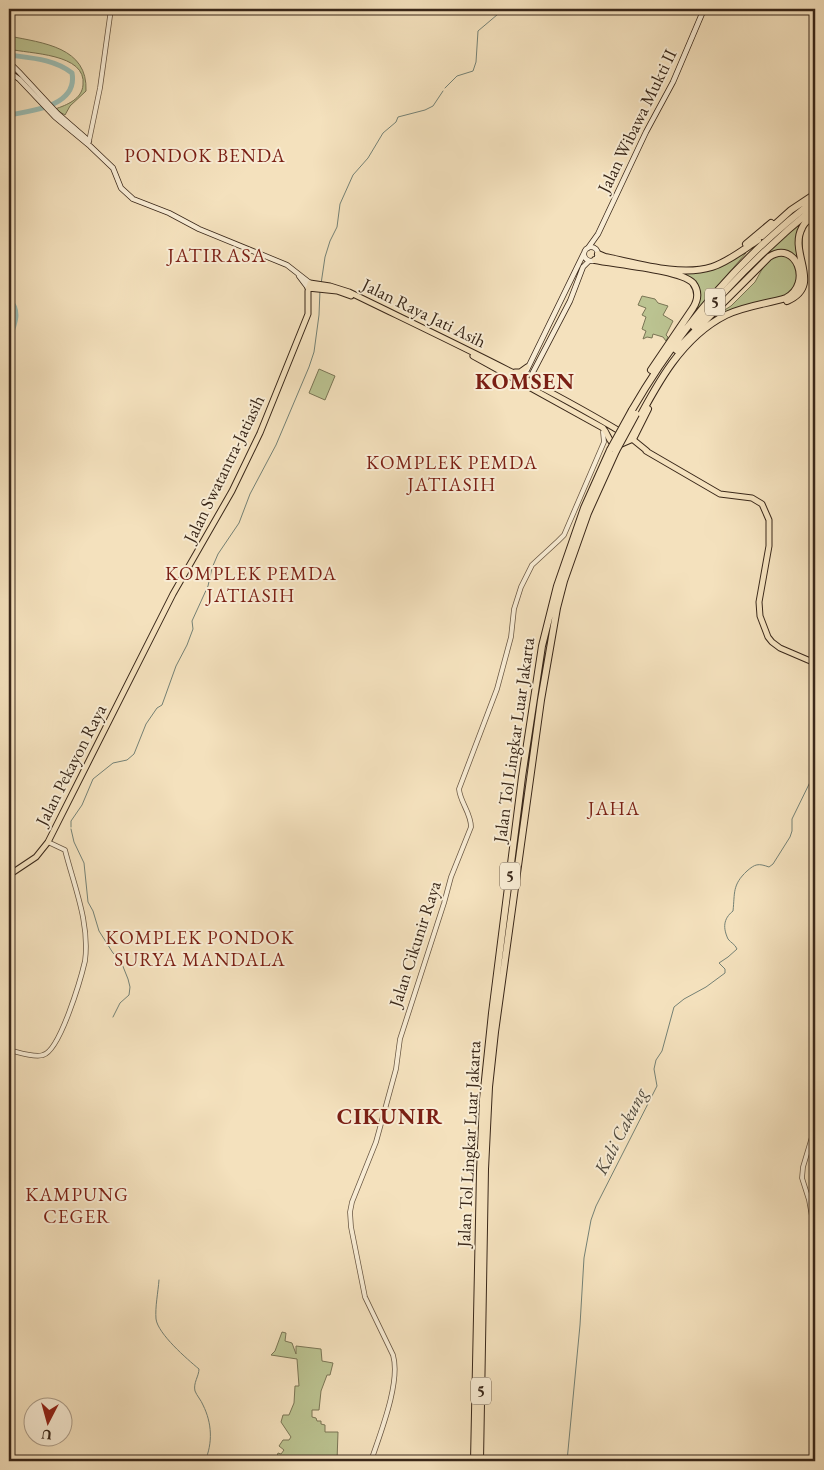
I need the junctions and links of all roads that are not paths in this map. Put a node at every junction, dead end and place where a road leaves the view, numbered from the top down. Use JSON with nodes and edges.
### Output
{"nodes":[{"id":1,"x":111,"y":9,"type":"edge"},
{"id":2,"x":704,"y":9,"type":"edge"},
{"id":3,"x":9,"y":66,"type":"edge"},
{"id":4,"x":9,"y":72,"type":"edge"},
{"id":5,"x":43,"y":101,"type":"junction"},
{"id":6,"x":63,"y":121,"type":"junction"},
{"id":7,"x":89,"y":143,"type":"junction"},
{"id":8,"x":815,"y":194,"type":"edge"},
{"id":9,"x":815,"y":200,"type":"edge"},
{"id":10,"x":815,"y":207,"type":"edge"},
{"id":11,"x":791,"y":210,"type":"junction"},
{"id":12,"x":815,"y":214,"type":"edge"},
{"id":13,"x":592,"y":244,"type":"junction"},
{"id":14,"x":588,"y":248,"type":"junction"},
{"id":15,"x":743,"y":250,"type":"junction"},
{"id":16,"x":597,"y":251,"type":"junction"},
{"id":17,"x":584,"y":253,"type":"junction"},
{"id":18,"x":592,"y":261,"type":"junction"},
{"id":19,"x":309,"y":285,"type":"junction"},
{"id":20,"x":321,"y":287,"type":"junction"},
{"id":21,"x":676,"y":350,"type":"junction"},
{"id":22,"x":534,"y":354,"type":"junction"},
{"id":23,"x":542,"y":356,"type":"junction"},
{"id":24,"x":528,"y":367,"type":"junction"},
{"id":25,"x":510,"y":370,"type":"junction"},
{"id":26,"x":522,"y":380,"type":"junction"},
{"id":27,"x":529,"y":384,"type":"junction"},
{"id":28,"x":536,"y":384,"type":"junction"},
{"id":29,"x":636,"y":403,"type":"junction"},
{"id":30,"x":634,"y":412,"type":"junction"},
{"id":31,"x":599,"y":426,"type":"junction"},
{"id":32,"x":631,"y":438,"type":"junction"},
{"id":33,"x":625,"y":444,"type":"junction"},
{"id":34,"x":614,"y":449,"type":"junction"},
{"id":35,"x":647,"y":452,"type":"junction"},
{"id":36,"x":598,"y":455,"type":"junction"},
{"id":37,"x":144,"y":656,"type":"joint"},
{"id":38,"x":815,"y":663,"type":"edge"},
{"id":39,"x":48,"y":842,"type":"junction"},
{"id":40,"x":9,"y":875,"type":"edge"},
{"id":41,"x":9,"y":1050,"type":"edge"},
{"id":42,"x":815,"y":1127,"type":"edge"},
{"id":43,"x":815,"y":1232,"type":"edge"},
{"id":44,"x":370,"y":1461,"type":"edge"},
{"id":45,"x":474,"y":1461,"type":"edge"},
{"id":46,"x":480,"y":1461,"type":"edge"}],
"edges":[{"from":1,"to":7,"type":"street"},
{"from":2,"to":13,"type":"main road","name":"Jalan Wibawa Mukti II"},
{"from":3,"to":5,"type":"main road"},
{"from":4,"to":5,"type":"main road"},
{"from":5,"to":6,"type":"main road"},
{"from":5,"to":6,"type":"main road"},
{"from":6,"to":7,"type":"main road"},
{"from":7,"to":19,"type":"main road"},
{"from":8,"to":11,"type":"highway"},
{"from":9,"to":29,"type":"highway","name":"Jalan Tol Lingkar Luar Jakarta","number":"5"},
{"from":10,"to":21,"type":"highway","name":"Jalan Tol Lingkar Luar Jakarta","number":"5"},
{"from":11,"to":15,"type":"highway"},
{"from":11,"to":15,"type":"highway"},
{"from":12,"to":32,"type":"highway"},
{"from":13,"to":14,"type":"main road","name":"Jalan Wibawa Mukti II"},
{"from":13,"to":16,"type":"main road"},
{"from":14,"to":16,"type":"main road"},
{"from":14,"to":17,"type":"main road","name":"Jalan Wibawa Mukti II"},
{"from":15,"to":16,"type":"highway"},
{"from":16,"to":18,"type":"main road"},
{"from":17,"to":18,"type":"main road"},
{"from":17,"to":22,"type":"main road"},
{"from":18,"to":23,"type":"main road"},
{"from":18,"to":29,"type":"highway"},
{"from":19,"to":20,"type":"main road"},
{"from":19,"to":37,"type":"main road","name":"Jalan Swatantra-Jatiasih"},
{"from":20,"to":25,"type":"main road","name":"Jalan Raya Jati Asih"},
{"from":20,"to":26,"type":"main road","name":"Jalan Raya Jati Asih"},
{"from":21,"to":30,"type":"highway","name":"Jalan Tol Lingkar Luar Jakarta","number":"5"},
{"from":21,"to":32,"type":"highway"},
{"from":22,"to":23,"type":"main road"},
{"from":22,"to":24,"type":"main road"},
{"from":23,"to":28,"type":"main road"},
{"from":24,"to":25,"type":"main road"},
{"from":24,"to":26,"type":"main road"},
{"from":25,"to":26,"type":"main road","name":"Jalan Raya Jati Asih"},
{"from":26,"to":27,"type":"main road","name":"Jalan Raya Jati Asih"},
{"from":27,"to":28,"type":"main road","name":"Jalan Raya Jati Asih"},
{"from":27,"to":31,"type":"main road","name":"Jalan Raya Jati Asih"},
{"from":28,"to":32,"type":"main road","name":"Jalan Raya Jati Asih"},
{"from":29,"to":30,"type":"highway","name":"Jalan Tol Lingkar Luar Jakarta","number":"5"},
{"from":30,"to":34,"type":"highway","name":"Jalan Tol Lingkar Luar Jakarta","number":"5","bridge":true},
{"from":31,"to":34,"type":"main road","name":"Jalan Raya Jati Asih"},
{"from":31,"to":36,"type":"street","name":"Jalan Cikunir Raya"},
{"from":32,"to":33,"type":"main road"},
{"from":32,"to":35,"type":"main road","name":"Jalan Raya Jati Asih"},
{"from":33,"to":34,"type":"main road"},
{"from":33,"to":35,"type":"main road"},
{"from":34,"to":36,"type":"street"},
{"from":34,"to":45,"type":"highway","name":"Jalan Tol Lingkar Luar Jakarta","number":"5"},
{"from":34,"to":46,"type":"highway","name":"Jalan Tol Lingkar Luar Jakarta","number":"5"},
{"from":35,"to":38,"type":"main road"},
{"from":36,"to":44,"type":"street","name":"Jalan Cikunir Raya"},
{"from":37,"to":39,"type":"main road","name":"Jalan Pekayon Raya"},
{"from":39,"to":40,"type":"main road","name":"Jalan Pekayon Raya"},
{"from":39,"to":41,"type":"street"},
{"from":42,"to":43,"type":"street"}]}
